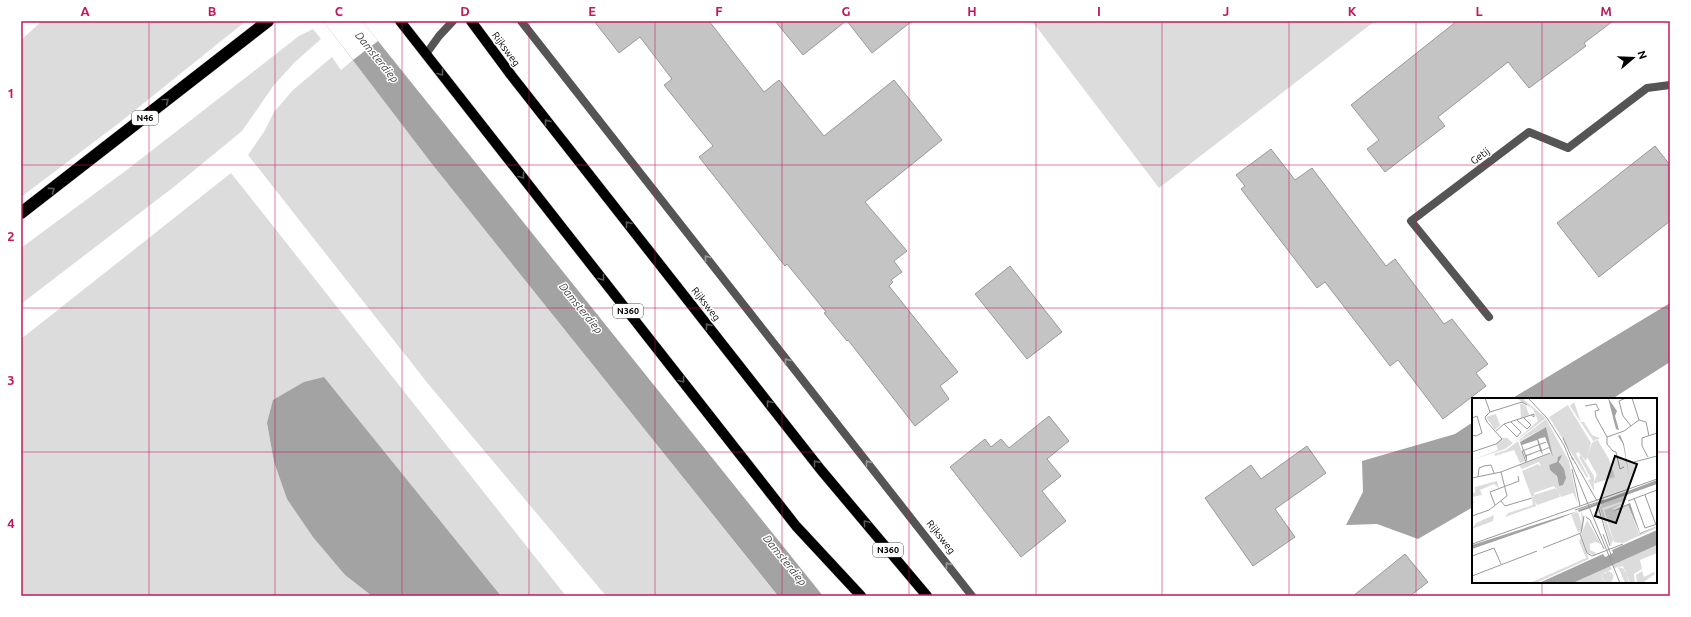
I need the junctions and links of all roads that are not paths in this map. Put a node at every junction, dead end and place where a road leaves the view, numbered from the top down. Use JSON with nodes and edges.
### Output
{"nodes":[{"id":1,"x":268,"y":21,"type":"edge"},
{"id":2,"x":400,"y":21,"type":"edge"},
{"id":3,"x":453,"y":21,"type":"edge"},
{"id":4,"x":472,"y":21,"type":"edge"},
{"id":5,"x":521,"y":21,"type":"edge"},
{"id":6,"x":426,"y":54,"type":"junction"},
{"id":7,"x":1670,"y":85,"type":"edge"},
{"id":8,"x":21,"y":213,"type":"edge"},
{"id":9,"x":1489,"y":317,"type":"dead end"},
{"id":10,"x":862,"y":596,"type":"edge"},
{"id":11,"x":927,"y":596,"type":"edge"},
{"id":12,"x":972,"y":596,"type":"edge"}],
"edges":[{"from":8,"to":1,"type":"highway","number":"N46","one_way":true},
{"from":2,"to":6,"type":"main road","number":"N360"},
{"from":3,"to":6,"type":"street"},
{"from":11,"to":4,"type":"main road","name":"Rijksweg","number":"N360","one_way":true},
{"from":12,"to":5,"type":"street","name":"Rijksweg","one_way":true},
{"from":6,"to":10,"type":"main road","number":"N360","one_way":true},
{"from":7,"to":9,"type":"street","name":"Getij"}]}
